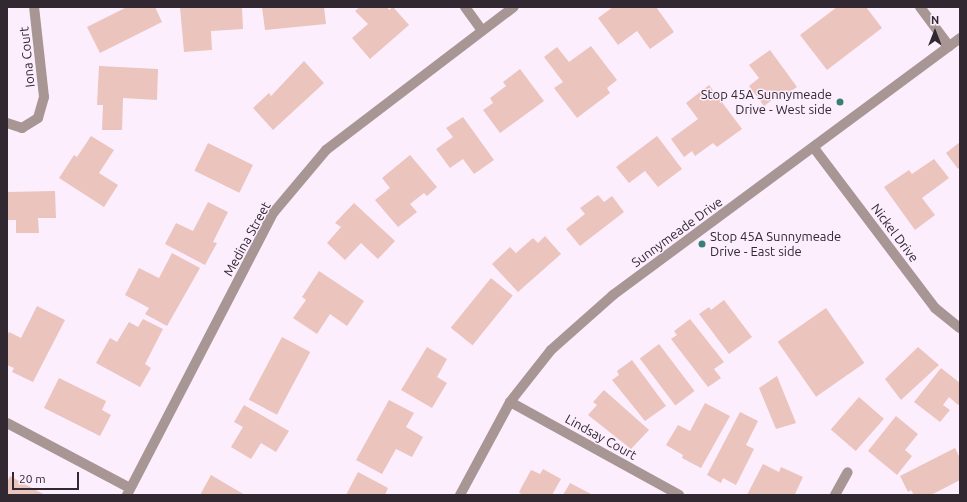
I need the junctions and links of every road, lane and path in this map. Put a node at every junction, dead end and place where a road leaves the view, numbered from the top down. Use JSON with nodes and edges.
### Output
{"nodes":[{"id":1,"x":34,"y":7,"type":"edge"},
{"id":2,"x":465,"y":7,"type":"edge"},
{"id":3,"x":514,"y":7,"type":"edge"},
{"id":4,"x":920,"y":7,"type":"edge"},
{"id":5,"x":482,"y":30,"type":"junction"},
{"id":6,"x":960,"y":38,"type":"edge"},
{"id":7,"x":949,"y":46,"type":"junction"},
{"id":8,"x":7,"y":122,"type":"edge"},
{"id":9,"x":814,"y":148,"type":"junction"},
{"id":10,"x":960,"y":328,"type":"edge"},
{"id":11,"x":510,"y":402,"type":"junction"},
{"id":12,"x":7,"y":423,"type":"edge"},
{"id":13,"x":848,"y":472,"type":"dead end"},
{"id":14,"x":129,"y":491,"type":"edge"},
{"id":15,"x":460,"y":495,"type":"edge"},
{"id":16,"x":679,"y":495,"type":"edge"},
{"id":17,"x":836,"y":495,"type":"edge"}],
"edges":[{"from":1,"to":8,"type":"street","name":"Iona Court"},
{"from":2,"to":5,"type":"street"},
{"from":3,"to":5,"type":"street","name":"Medina Street"},
{"from":4,"to":7,"type":"street"},
{"from":5,"to":14,"type":"street","name":"Medina Street"},
{"from":6,"to":7,"type":"street","name":"Sunnymeade Drive"},
{"from":7,"to":9,"type":"street","name":"Sunnymeade Drive"},
{"from":9,"to":10,"type":"street","name":"Nickel Drive"},
{"from":9,"to":11,"type":"street","name":"Sunnymeade Drive"},
{"from":11,"to":15,"type":"street","name":"Sunnymeade Drive"},
{"from":11,"to":16,"type":"street","name":"Lindsay Court"},
{"from":12,"to":14,"type":"street"},
{"from":13,"to":17,"type":"street"}]}
